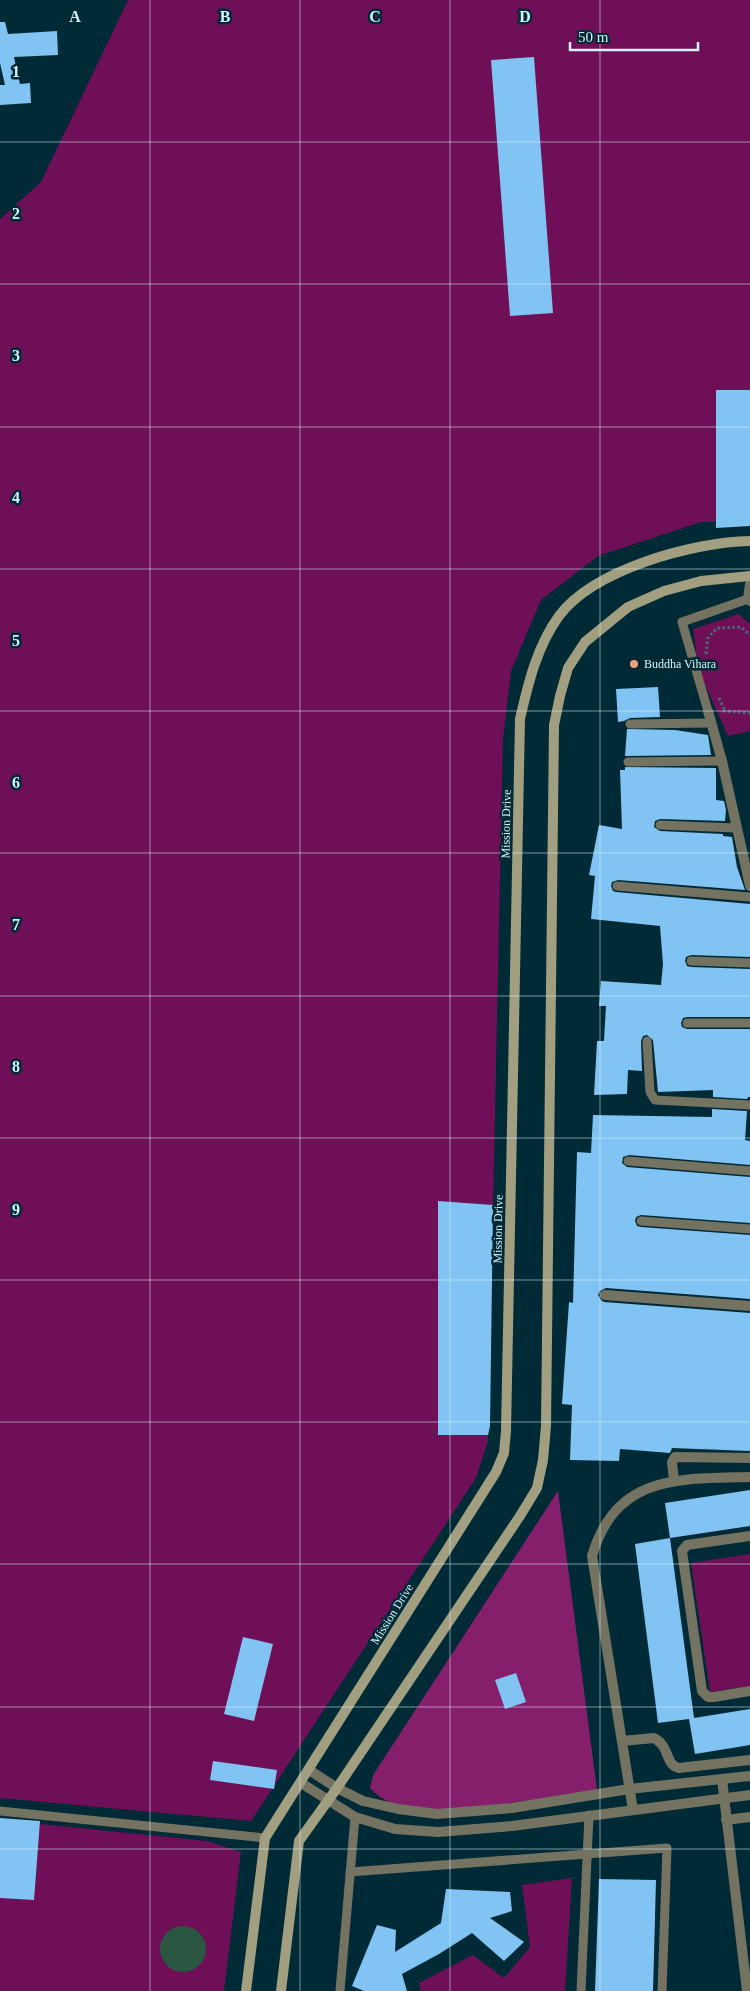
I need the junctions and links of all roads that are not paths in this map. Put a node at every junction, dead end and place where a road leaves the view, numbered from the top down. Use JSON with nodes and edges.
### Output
{"nodes":[{"id":1,"x":750,"y":542,"type":"edge"},
{"id":2,"x":750,"y":576,"type":"edge"},
{"id":3,"x":750,"y":584,"type":"edge"},
{"id":4,"x":749,"y":600,"type":"edge"},
{"id":5,"x":708,"y":711,"type":"joint"},
{"id":6,"x":711,"y":723,"type":"junction"},
{"id":7,"x":630,"y":724,"type":"dead end"},
{"id":8,"x":722,"y":761,"type":"junction"},
{"id":9,"x":628,"y":762,"type":"dead end"},
{"id":10,"x":660,"y":825,"type":"dead end"},
{"id":11,"x":736,"y":828,"type":"junction"},
{"id":12,"x":617,"y":886,"type":"dead end"},
{"id":13,"x":750,"y":886,"type":"edge"},
{"id":14,"x":750,"y":897,"type":"edge"},
{"id":15,"x":691,"y":961,"type":"dead end"},
{"id":16,"x":750,"y":963,"type":"edge"},
{"id":17,"x":687,"y":1023,"type":"dead end"},
{"id":18,"x":750,"y":1024,"type":"edge"},
{"id":19,"x":646,"y":1042,"type":"dead end"},
{"id":20,"x":750,"y":1105,"type":"edge"},
{"id":21,"x":628,"y":1161,"type":"dead end"},
{"id":22,"x":750,"y":1171,"type":"edge"},
{"id":23,"x":642,"y":1221,"type":"dead end"},
{"id":24,"x":750,"y":1229,"type":"edge"},
{"id":25,"x":606,"y":1295,"type":"dead end"},
{"id":26,"x":750,"y":1306,"type":"edge"},
{"id":27,"x":750,"y":1458,"type":"edge"},
{"id":28,"x":750,"y":1478,"type":"edge"},
{"id":29,"x":674,"y":1481,"type":"junction"},
{"id":30,"x":750,"y":1536,"type":"edge"},
{"id":31,"x":750,"y":1691,"type":"edge"},
{"id":32,"x":622,"y":1741,"type":"junction"},
{"id":33,"x":750,"y":1760,"type":"edge"},
{"id":34,"x":308,"y":1770,"type":"junction"},
{"id":35,"x":750,"y":1776,"type":"edge"},
{"id":36,"x":722,"y":1779,"type":"junction"},
{"id":37,"x":301,"y":1783,"type":"junction"},
{"id":38,"x":337,"y":1788,"type":"junction"},
{"id":39,"x":629,"y":1790,"type":"junction"},
{"id":40,"x":750,"y":1795,"type":"edge"},
{"id":41,"x":723,"y":1798,"type":"junction"},
{"id":42,"x":328,"y":1801,"type":"junction"},
{"id":43,"x":512,"y":1808,"type":"junction"},
{"id":44,"x":633,"y":1810,"type":"junction"},
{"id":45,"x":0,"y":1811,"type":"edge"},
{"id":46,"x":589,"y":1815,"type":"junction"},
{"id":47,"x":356,"y":1817,"type":"junction"},
{"id":48,"x":750,"y":1817,"type":"edge"},
{"id":49,"x":726,"y":1820,"type":"junction"},
{"id":50,"x":512,"y":1826,"type":"junction"},
{"id":51,"x":265,"y":1838,"type":"junction"},
{"id":52,"x":588,"y":1854,"type":"junction"},
{"id":53,"x":350,"y":1872,"type":"junction"},
{"id":54,"x":246,"y":1991,"type":"edge"},
{"id":55,"x":281,"y":1991,"type":"edge"},
{"id":56,"x":340,"y":1991,"type":"edge"},
{"id":57,"x":581,"y":1991,"type":"edge"},
{"id":58,"x":662,"y":1991,"type":"edge"},
{"id":59,"x":747,"y":1991,"type":"edge"}],
"edges":[{"from":1,"to":34,"type":"street","name":"Mission Drive"},
{"from":2,"to":38,"type":"street"},
{"from":3,"to":4,"type":"street"},
{"from":4,"to":5,"type":"lane"},
{"from":5,"to":6,"type":"street"},
{"from":6,"to":7,"type":"lane"},
{"from":6,"to":8,"type":"street"},
{"from":8,"to":9,"type":"lane"},
{"from":8,"to":11,"type":"street"},
{"from":10,"to":11,"type":"lane"},
{"from":11,"to":13,"type":"street"},
{"from":12,"to":14,"type":"lane"},
{"from":15,"to":16,"type":"lane"},
{"from":17,"to":18,"type":"lane"},
{"from":19,"to":20,"type":"lane"},
{"from":21,"to":22,"type":"lane"},
{"from":23,"to":24,"type":"lane"},
{"from":25,"to":26,"type":"street"},
{"from":27,"to":29,"type":"street"},
{"from":28,"to":29,"type":"street"},
{"from":29,"to":32,"type":"street"},
{"from":30,"to":31,"type":"street"},
{"from":32,"to":33,"type":"street"},
{"from":32,"to":39,"type":"street"},
{"from":34,"to":37,"type":"street","name":"Mission Drive"},
{"from":34,"to":38,"type":"street"},
{"from":35,"to":36,"type":"street"},
{"from":36,"to":39,"type":"street"},
{"from":36,"to":41,"type":"street"},
{"from":37,"to":42,"type":"street"},
{"from":37,"to":51,"type":"street","name":"Mission Drive"},
{"from":38,"to":42,"type":"street"},
{"from":38,"to":43,"type":"street"},
{"from":39,"to":43,"type":"street"},
{"from":39,"to":44,"type":"street"},
{"from":40,"to":41,"type":"street"},
{"from":41,"to":44,"type":"street"},
{"from":41,"to":49,"type":"street"},
{"from":42,"to":47,"type":"street"},
{"from":42,"to":55,"type":"street"},
{"from":43,"to":50,"type":"street"},
{"from":44,"to":46,"type":"street"},
{"from":45,"to":51,"type":"lane"},
{"from":46,"to":50,"type":"street"},
{"from":46,"to":52,"type":"lane"},
{"from":47,"to":50,"type":"street"},
{"from":47,"to":53,"type":"lane"},
{"from":48,"to":49,"type":"street"},
{"from":49,"to":59,"type":"street"},
{"from":51,"to":54,"type":"street","name":"Mission Drive"},
{"from":52,"to":53,"type":"lane"},
{"from":52,"to":57,"type":"lane"},
{"from":52,"to":58,"type":"lane"},
{"from":53,"to":56,"type":"lane"}]}
